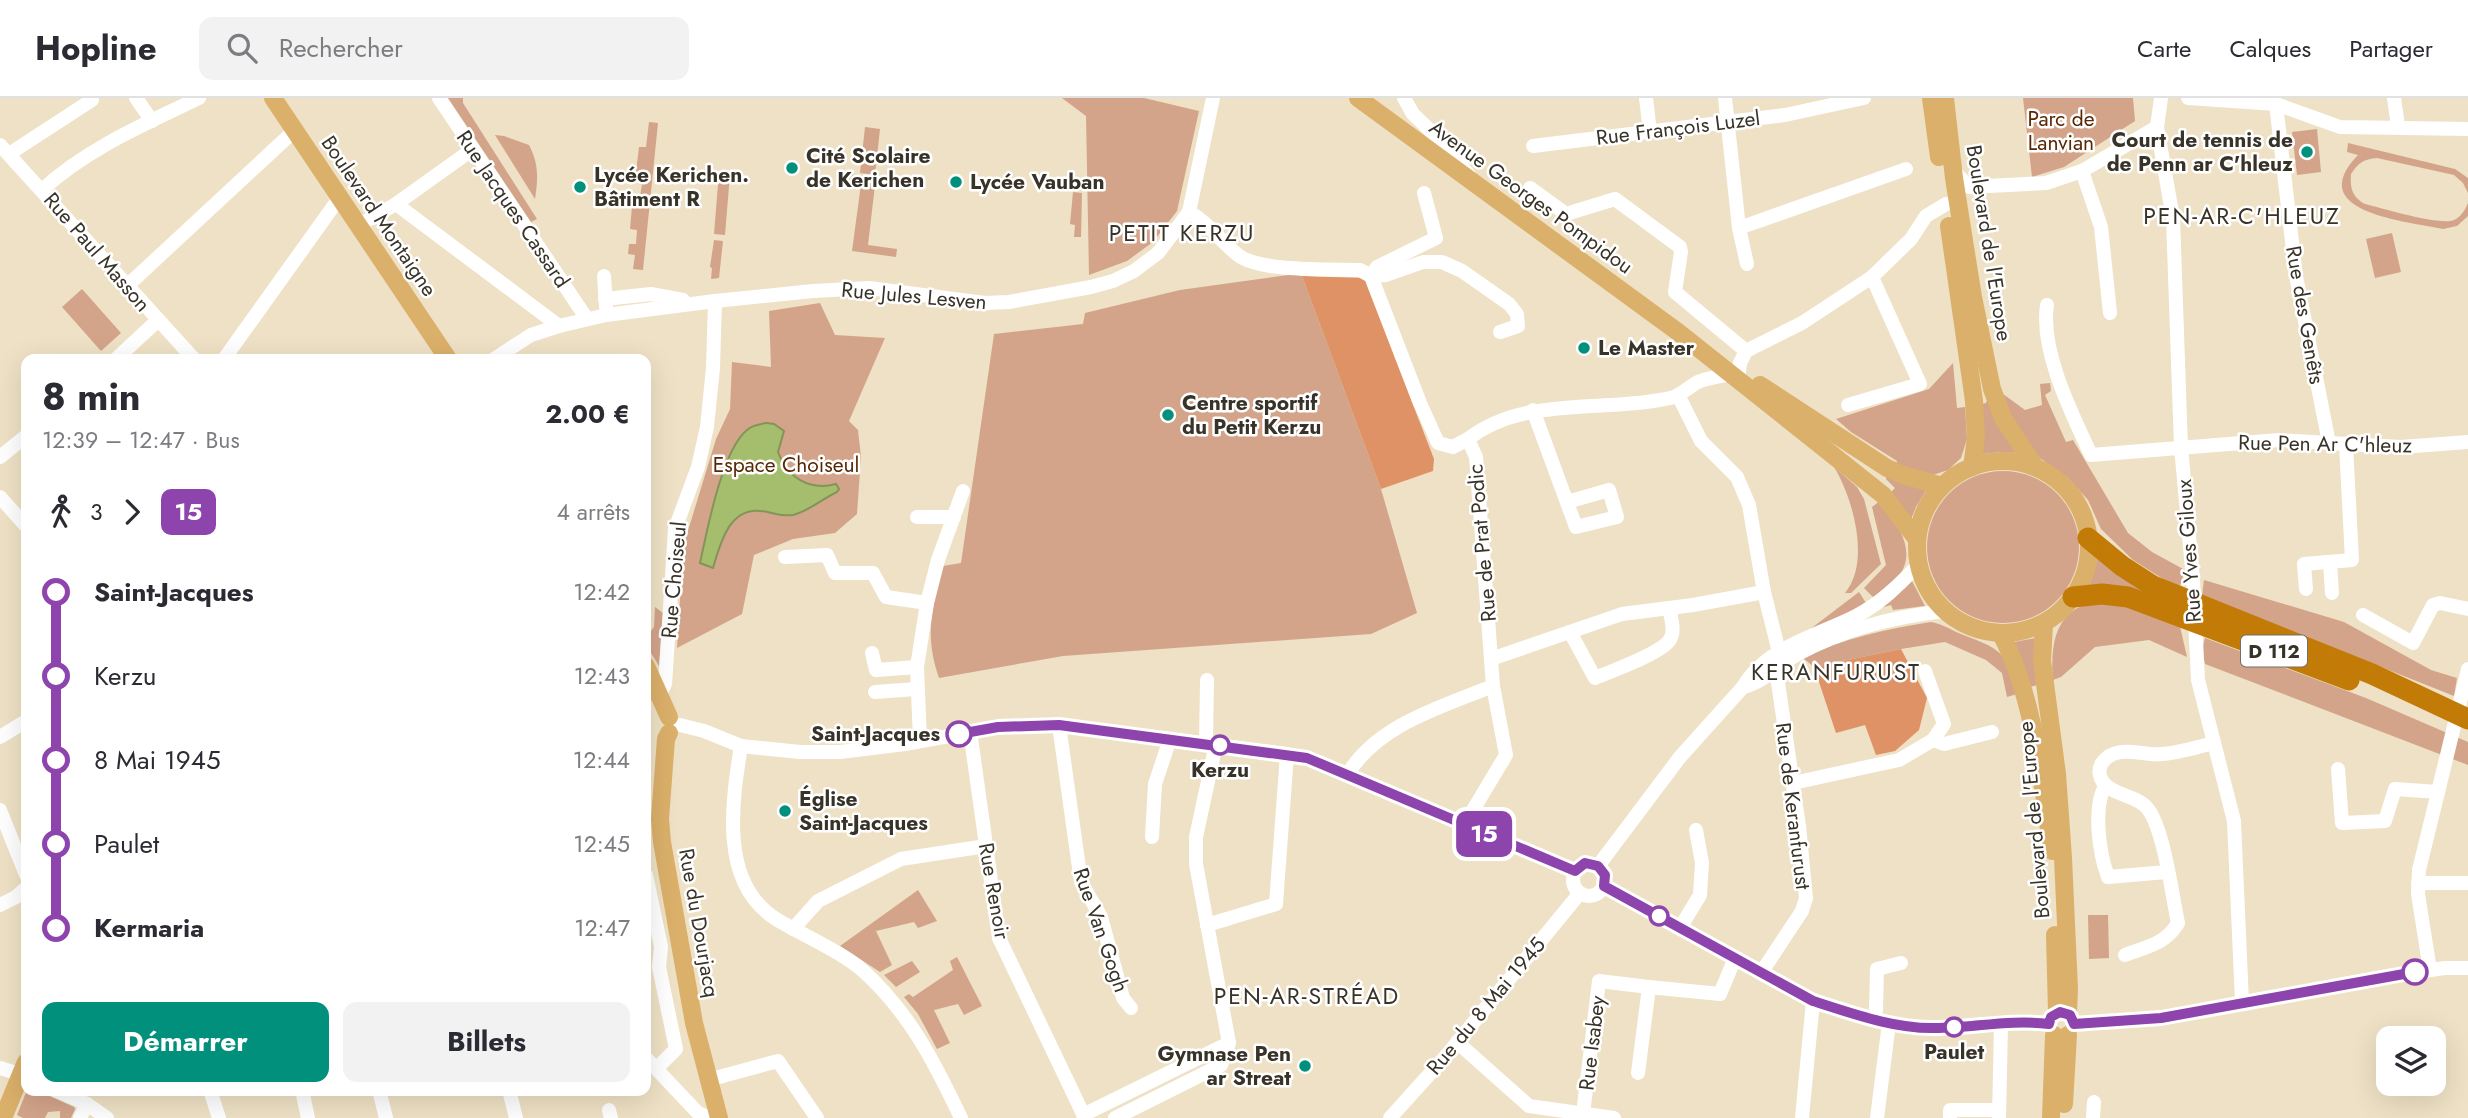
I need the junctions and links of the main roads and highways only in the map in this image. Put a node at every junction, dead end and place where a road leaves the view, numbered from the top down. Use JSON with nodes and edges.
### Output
{"nodes":[{"id":1,"x":273,"y":98,"type":"edge"},
{"id":2,"x":1931,"y":98,"type":"edge"},
{"id":3,"x":1945,"y":98,"type":"edge"},
{"id":4,"x":1371,"y":102,"type":"edge"},
{"id":5,"x":1947,"y":206,"type":"junction"},
{"id":6,"x":1678,"y":332,"type":"junction"},
{"id":7,"x":445,"y":354,"type":"edge"},
{"id":8,"x":1734,"y":373,"type":"junction"},
{"id":9,"x":1972,"y":467,"type":"junction"},
{"id":10,"x":2035,"y":467,"type":"junction"},
{"id":11,"x":1942,"y":486,"type":"junction"},
{"id":12,"x":1916,"y":538,"type":"junction"},
{"id":13,"x":2088,"y":538,"type":"junction"},
{"id":14,"x":2073,"y":597,"type":"junction"},
{"id":15,"x":2044,"y":624,"type":"junction"},
{"id":16,"x":2001,"y":634,"type":"junction"},
{"id":17,"x":651,"y":676,"type":"edge"},
{"id":18,"x":2468,"y":719,"type":"edge"},
{"id":19,"x":2468,"y":734,"type":"edge"},
{"id":20,"x":2062,"y":1024,"type":"junction"},
{"id":21,"x":21,"y":1079,"type":"edge"},
{"id":22,"x":3,"y":1118,"type":"edge"},
{"id":23,"x":719,"y":1118,"type":"edge"},
{"id":24,"x":2051,"y":1118,"type":"edge"},
{"id":25,"x":2063,"y":1118,"type":"edge"}],
"edges":[{"from":1,"to":7,"type":"main road","name":"Boulevard Montaigne"},
{"from":2,"to":5,"type":"main road","name":"Boulevard de l'Europe"},
{"from":3,"to":5,"type":"main road","name":"Boulevard de l'Europe"},
{"from":4,"to":6,"type":"main road","name":"Avenue Georges Pompidou"},
{"from":5,"to":9,"type":"main road","name":"Boulevard de l'Europe"},
{"from":5,"to":10,"type":"main road","name":"Boulevard de l'Europe"},
{"from":6,"to":8,"type":"main road","name":"Avenue Georges Pompidou"},
{"from":6,"to":8,"type":"main road","name":"Avenue Georges Pompidou"},
{"from":8,"to":11,"type":"main road","name":"Avenue Georges Pompidou"},
{"from":8,"to":12,"type":"main road","name":"Avenue Georges Pompidou"},
{"from":9,"to":10,"type":"main road"},
{"from":9,"to":11,"type":"main road"},
{"from":10,"to":13,"type":"main road"},
{"from":11,"to":12,"type":"main road"},
{"from":12,"to":16,"type":"main road"},
{"from":13,"to":14,"type":"main road"},
{"from":13,"to":18,"type":"highway","number":"D 112"},
{"from":14,"to":15,"type":"main road"},
{"from":14,"to":19,"type":"highway","number":"D 112"},
{"from":15,"to":16,"type":"main road"},
{"from":15,"to":20,"type":"main road","name":"Boulevard de l'Europe"},
{"from":16,"to":20,"type":"main road","name":"Boulevard de l'Europe"},
{"from":17,"to":23,"type":"main road","name":"Rue du Dourjacq"},
{"from":20,"to":24,"type":"main road","name":"Boulevard de l'Europe"},
{"from":20,"to":25,"type":"main road","name":"Boulevard de l'Europe"},
{"from":21,"to":22,"type":"main road"}]}
